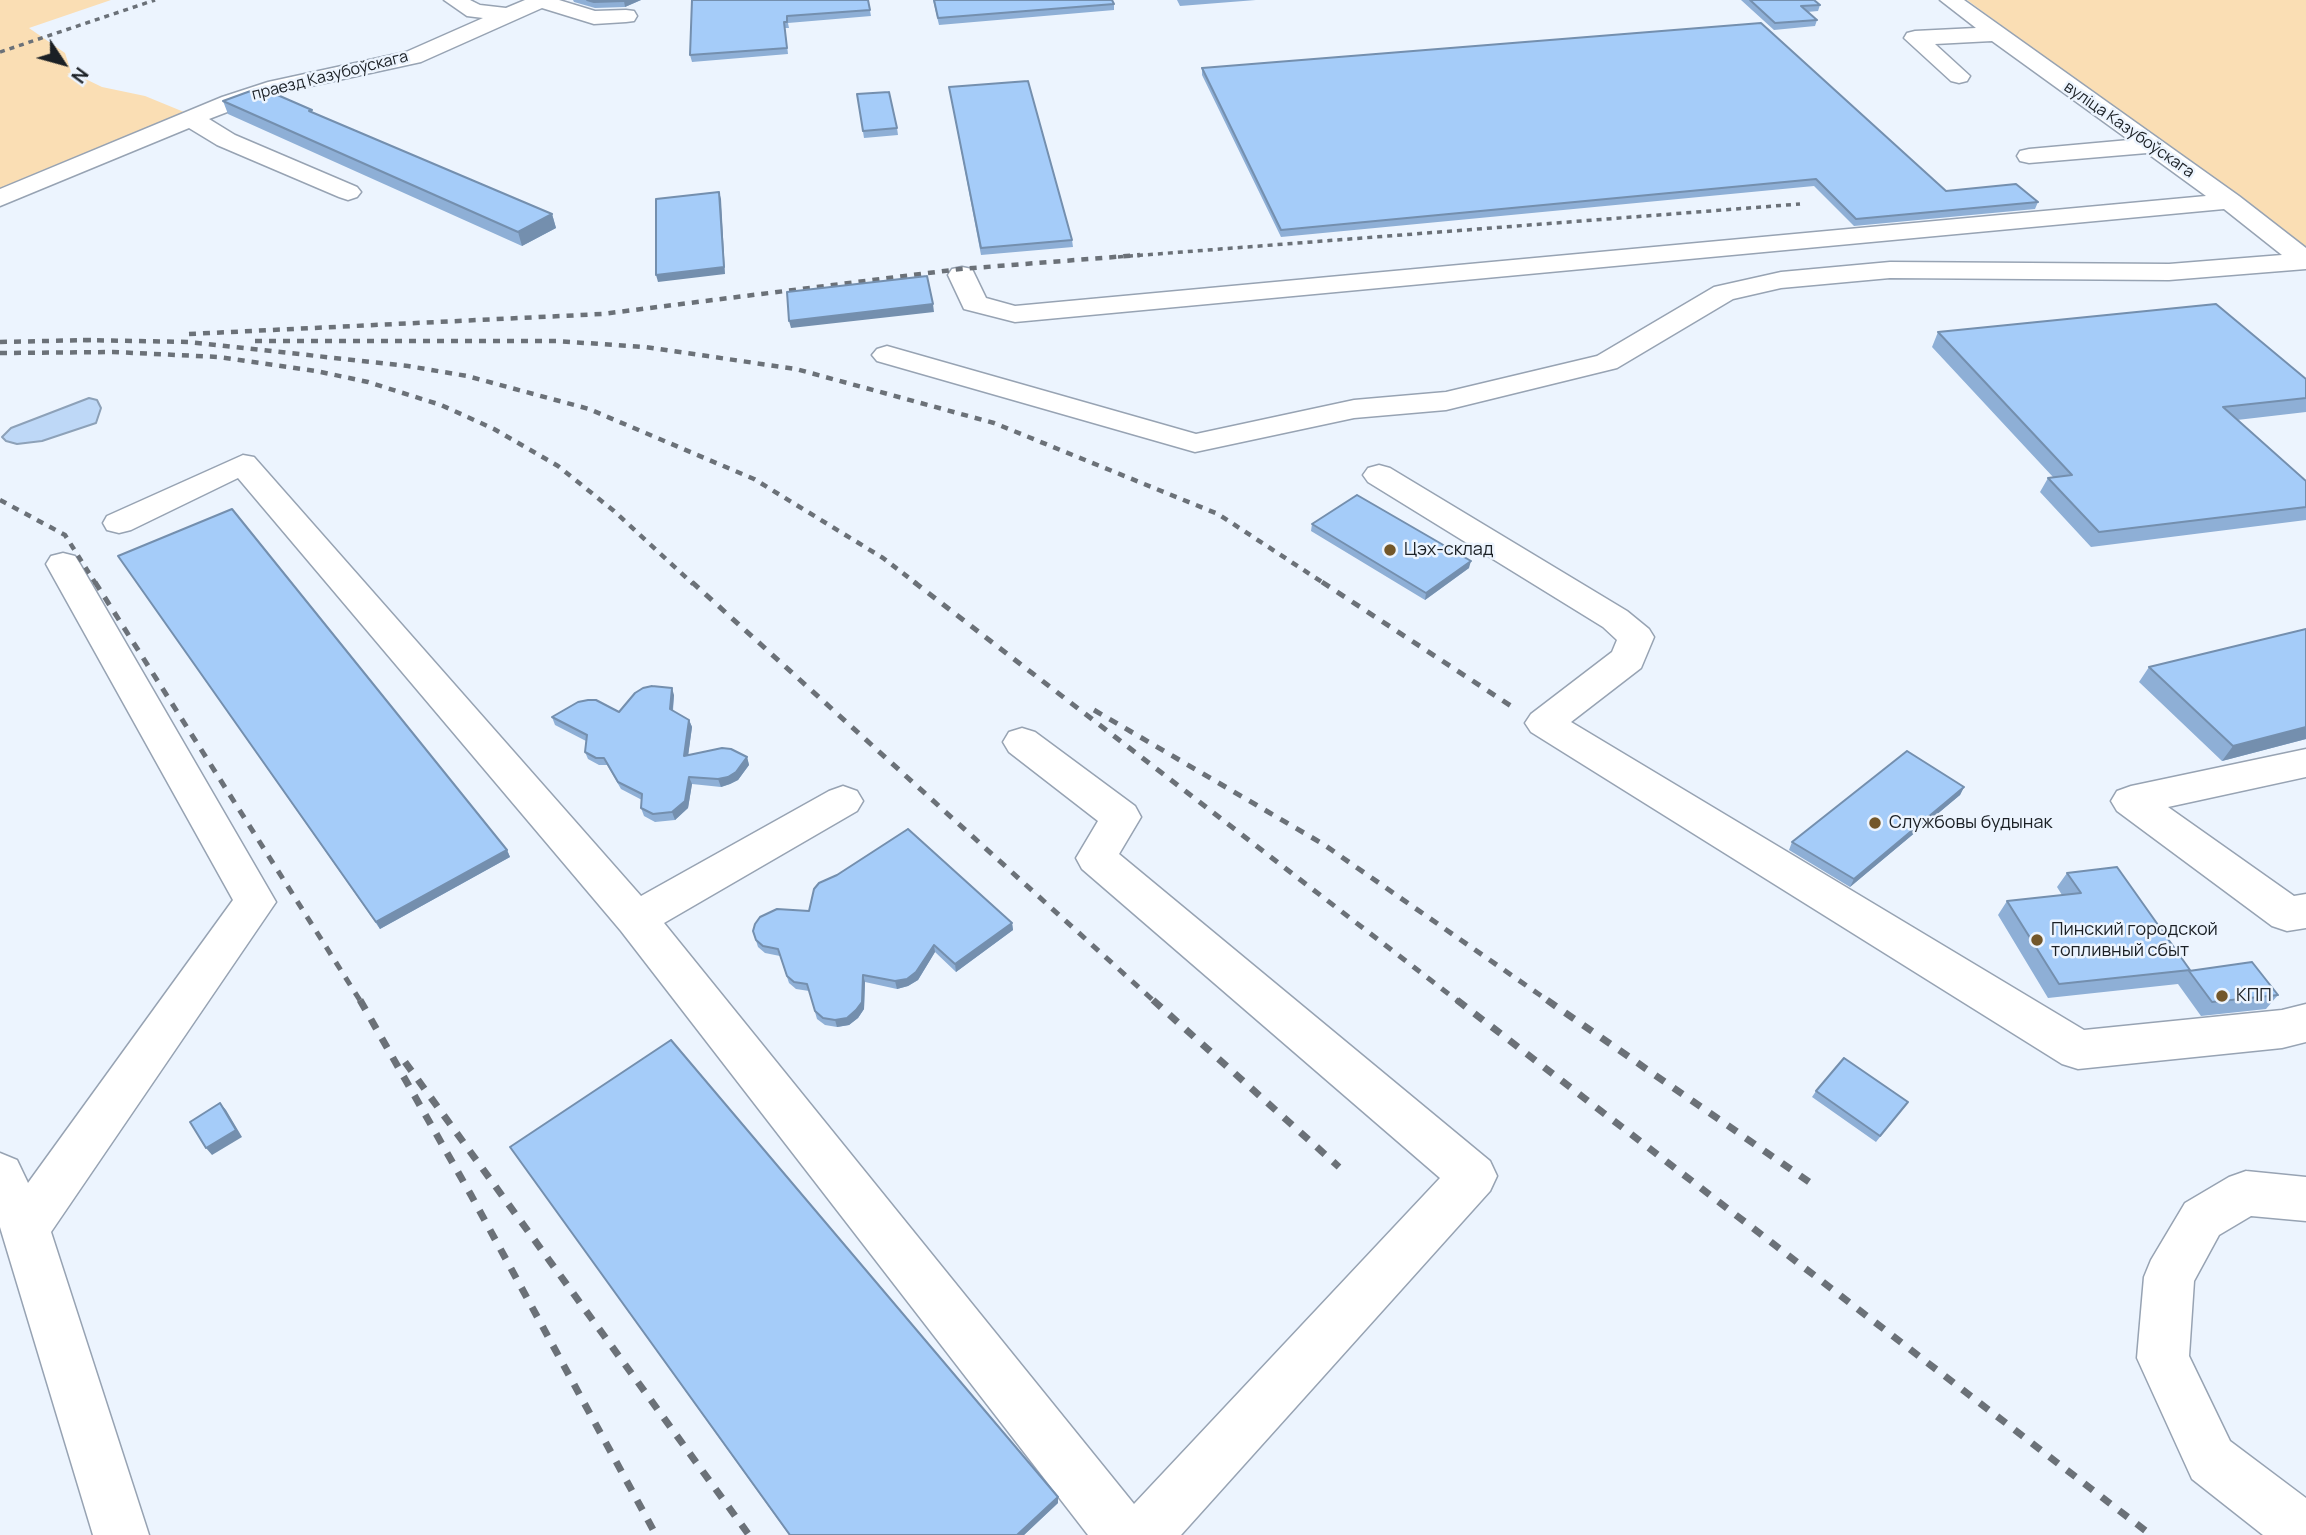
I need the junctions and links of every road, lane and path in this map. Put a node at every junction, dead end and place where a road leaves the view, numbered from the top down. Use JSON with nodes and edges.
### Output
{"nodes":[{"id":1,"x":454,"y":0,"type":"edge"},
{"id":2,"x":542,"y":0,"type":"edge"},
{"id":3,"x":1950,"y":0,"type":"edge"},
{"id":4,"x":507,"y":15,"type":"junction"},
{"id":5,"x":626,"y":16,"type":"dead end"},
{"id":6,"x":1994,"y":34,"type":"junction"},
{"id":7,"x":1959,"y":76,"type":"dead end"},
{"id":8,"x":190,"y":118,"type":"junction"},
{"id":9,"x":2149,"y":145,"type":"junction"},
{"id":10,"x":2029,"y":156,"type":"dead end"},
{"id":11,"x":348,"y":192,"type":"dead end"},
{"id":12,"x":0,"y":198,"type":"edge"},
{"id":13,"x":2230,"y":201,"type":"junction"},
{"id":14,"x":2306,"y":261,"type":"edge"},
{"id":15,"x":962,"y":275,"type":"dead end"},
{"id":16,"x":887,"y":355,"type":"dead end"},
{"id":17,"x":1379,"y":475,"type":"dead end"},
{"id":18,"x":119,"y":523,"type":"dead end"},
{"id":19,"x":63,"y":564,"type":"dead end"},
{"id":20,"x":1022,"y":742,"type":"dead end"},
{"id":21,"x":2306,"y":763,"type":"edge"},
{"id":22,"x":843,"y":801,"type":"dead end"},
{"id":23,"x":2306,"y":911,"type":"edge"},
{"id":24,"x":636,"y":919,"type":"junction"},
{"id":25,"x":2306,"y":1023,"type":"edge"},
{"id":26,"x":0,"y":1175,"type":"edge"},
{"id":27,"x":2306,"y":1199,"type":"edge"},
{"id":28,"x":25,"y":1228,"type":"junction"},
{"id":29,"x":2306,"y":1533,"type":"edge"},
{"id":30,"x":121,"y":1535,"type":"edge"},
{"id":31,"x":1123,"y":1535,"type":"edge"},
{"id":32,"x":1143,"y":1535,"type":"edge"}],
"edges":[{"from":1,"to":4,"type":"street"},
{"from":2,"to":4,"type":"street","name":"праезд Казубоўскага"},
{"from":2,"to":5,"type":"street"},
{"from":3,"to":6,"type":"street","name":"вуліца Казубоўскага"},
{"from":4,"to":8,"type":"street","name":"праезд Казубоўскага"},
{"from":6,"to":7,"type":"street"},
{"from":6,"to":9,"type":"street","name":"вуліца Казубоўскага"},
{"from":8,"to":11,"type":"street"},
{"from":8,"to":12,"type":"street","name":"праезд Казубоўскага"},
{"from":9,"to":10,"type":"street"},
{"from":9,"to":13,"type":"street","name":"вуліца Казубоўскага"},
{"from":13,"to":14,"type":"street","name":"вуліца Казубоўскага"},
{"from":13,"to":15,"type":"street"},
{"from":14,"to":16,"type":"street"},
{"from":17,"to":25,"type":"street"},
{"from":18,"to":24,"type":"street"},
{"from":19,"to":28,"type":"street"},
{"from":20,"to":32,"type":"street"},
{"from":21,"to":23,"type":"street"},
{"from":22,"to":24,"type":"street"},
{"from":24,"to":31,"type":"street"},
{"from":26,"to":28,"type":"street"},
{"from":27,"to":29,"type":"street"},
{"from":28,"to":30,"type":"street"}]}
